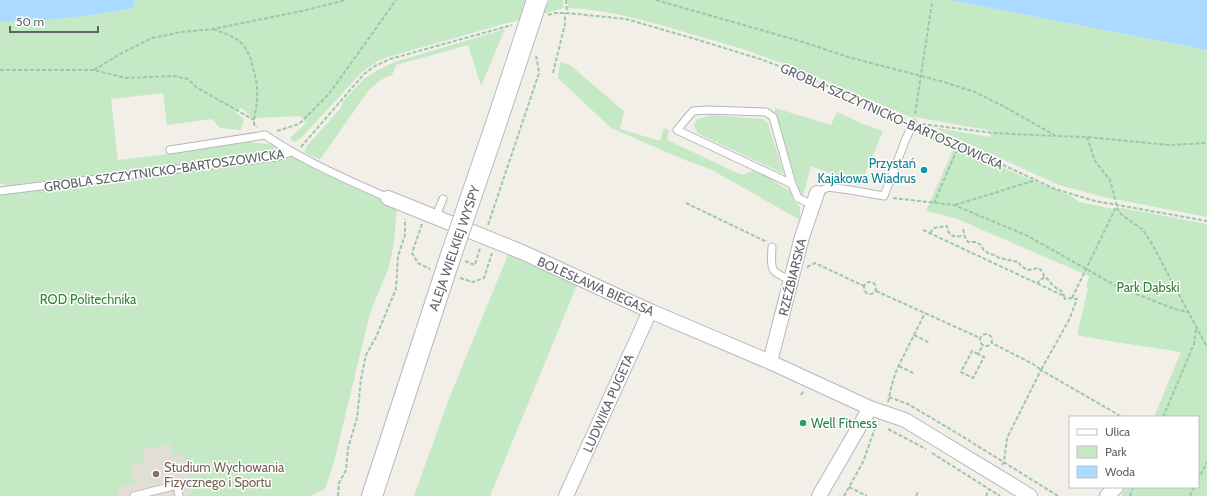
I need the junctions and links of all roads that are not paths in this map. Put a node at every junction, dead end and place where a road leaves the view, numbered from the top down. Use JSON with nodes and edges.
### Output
{"nodes":[{"id":1,"x":542,"y":8,"type":"edge"},
{"id":2,"x":913,"y":123,"type":"road end"},
{"id":3,"x":170,"y":150,"type":"dead end"},
{"id":4,"x":292,"y":152,"type":"junction"},
{"id":5,"x":792,"y":184,"type":"junction"},
{"id":6,"x":0,"y":187,"type":"edge"},
{"id":7,"x":8,"y":190,"type":"junction"},
{"id":8,"x":0,"y":191,"type":"edge"},
{"id":9,"x":388,"y":198,"type":"joint"},
{"id":10,"x":443,"y":199,"type":"dead end"},
{"id":11,"x":815,"y":199,"type":"junction"},
{"id":12,"x":430,"y":216,"type":"junction"},
{"id":13,"x":770,"y":245,"type":"road end"},
{"id":14,"x":791,"y":280,"type":"junction"},
{"id":15,"x":650,"y":311,"type":"junction"},
{"id":16,"x":770,"y":362,"type":"junction"},
{"id":17,"x":867,"y":413,"type":"junction"},
{"id":18,"x":1115,"y":488,"type":"edge"},
{"id":19,"x":134,"y":496,"type":"edge"},
{"id":20,"x":179,"y":496,"type":"edge"},
{"id":21,"x":372,"y":496,"type":"edge"},
{"id":22,"x":566,"y":496,"type":"edge"},
{"id":23,"x":819,"y":496,"type":"edge"},
{"id":24,"x":1030,"y":496,"type":"edge"},
{"id":25,"x":1108,"y":496,"type":"edge"}],
"edges":[{"from":1,"to":21,"type":"main road","name":"ALEJA WIELKIEJ WYSPY","bridge":true},
{"from":2,"to":11,"type":"lane"},
{"from":3,"to":4,"type":"lane","name":"BOLESŁAWA BIEGASA"},
{"from":4,"to":7,"type":"lane","name":"GROBLA SZCZYTNICKO-BARTOSZOWICKA"},
{"from":4,"to":9,"type":"lane","name":"BOLESŁAWA BIEGASA"},
{"from":5,"to":5,"type":"lane"},
{"from":5,"to":11,"type":"lane"},
{"from":6,"to":7,"type":"lane"},
{"from":7,"to":8,"type":"lane","name":"GROBLA SZCZYTNICKO-BARTOSZOWICKA"},
{"from":9,"to":12,"type":"street","name":"BOLESŁAWA BIEGASA"},
{"from":10,"to":12,"type":"lane"},
{"from":11,"to":14,"type":"street","name":"RZEŹBIARSKA"},
{"from":12,"to":15,"type":"street","name":"BOLESŁAWA BIEGASA"},
{"from":13,"to":14,"type":"lane"},
{"from":14,"to":16,"type":"street","name":"RZEŹBIARSKA"},
{"from":15,"to":16,"type":"street","name":"BOLESŁAWA BIEGASA"},
{"from":15,"to":22,"type":"street","name":"LUDWIKA PUGETA"},
{"from":16,"to":17,"type":"street","name":"BOLESŁAWA BIEGASA"},
{"from":17,"to":23,"type":"street"},
{"from":17,"to":24,"type":"street","name":"BOLESŁAWA BIEGASA"},
{"from":18,"to":25,"type":"street"},
{"from":19,"to":20,"type":"lane"}]}
